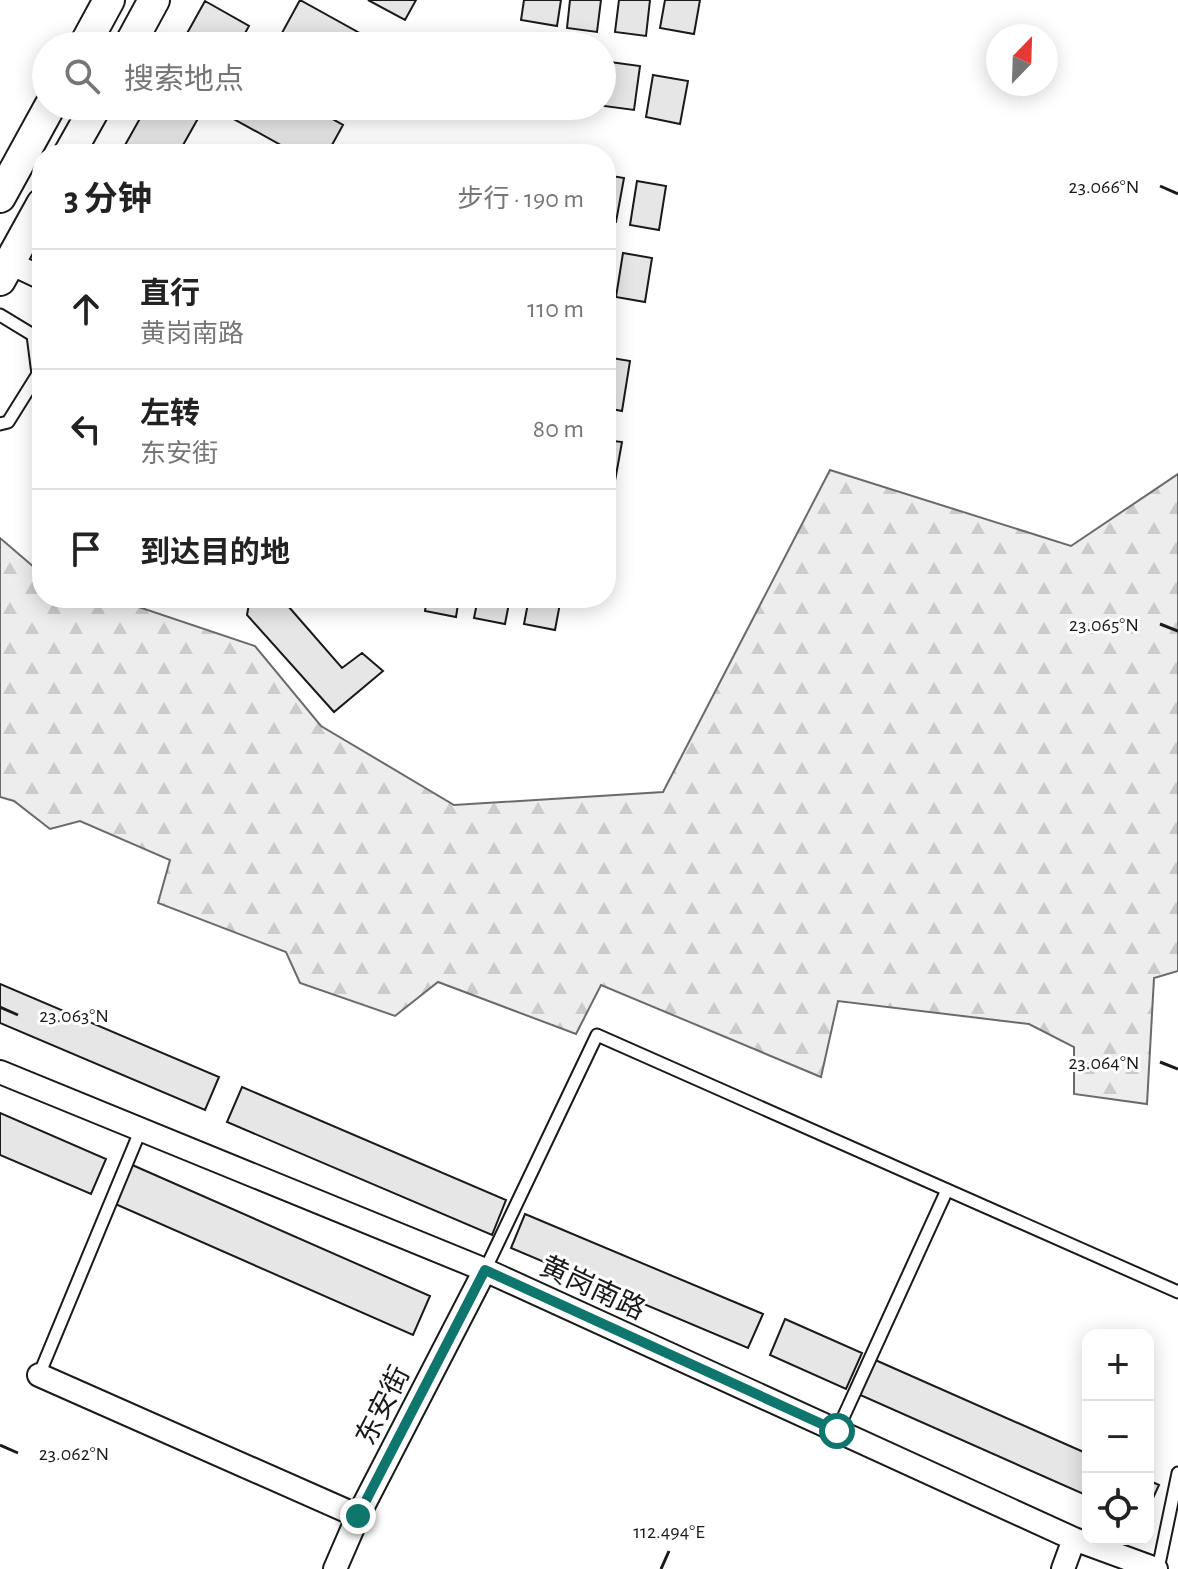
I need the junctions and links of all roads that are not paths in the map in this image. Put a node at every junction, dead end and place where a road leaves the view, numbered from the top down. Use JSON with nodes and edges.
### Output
{"nodes":[{"id":1,"x":109,"y":0,"type":"edge"},
{"id":2,"x":154,"y":0,"type":"edge"},
{"id":3,"x":92,"y":32,"type":"edge"},
{"id":4,"x":137,"y":32,"type":"edge"},
{"id":5,"x":42,"y":120,"type":"edge"},
{"id":6,"x":88,"y":120,"type":"edge"},
{"id":7,"x":75,"y":144,"type":"edge"},
{"id":8,"x":0,"y":197,"type":"edge"},
{"id":9,"x":32,"y":222,"type":"edge"},
{"id":10,"x":5,"y":271,"type":"edge"},
{"id":11,"x":32,"y":276,"type":"edge"},
{"id":12,"x":0,"y":315,"type":"edge"},
{"id":13,"x":32,"y":334,"type":"edge"},
{"id":14,"x":32,"y":384,"type":"edge"},
{"id":15,"x":0,"y":424,"type":"edge"},
{"id":16,"x":0,"y":1072,"type":"edge"},
{"id":17,"x":141,"y":1129,"type":"junction"},
{"id":18,"x":947,"y":1190,"type":"junction"},
{"id":19,"x":485,"y":1270,"type":"junction"},
{"id":20,"x":1178,"y":1292,"type":"edge"},
{"id":21,"x":39,"y":1375,"type":"joint"},
{"id":22,"x":837,"y":1431,"type":"junction"},
{"id":23,"x":1178,"y":1473,"type":"edge"},
{"id":24,"x":358,"y":1516,"type":"junction"},
{"id":25,"x":1074,"y":1539,"type":"junction"},
{"id":26,"x":335,"y":1569,"type":"edge"},
{"id":27,"x":1063,"y":1569,"type":"edge"},
{"id":28,"x":1157,"y":1569,"type":"edge"}],
"edges":[{"from":1,"to":3,"type":"main road"},
{"from":2,"to":4,"type":"main road"},
{"from":5,"to":8,"type":"main road"},
{"from":6,"to":7,"type":"main road"},
{"from":9,"to":10,"type":"main road"},
{"from":10,"to":11,"type":"street"},
{"from":12,"to":13,"type":"lane"},
{"from":14,"to":15,"type":"lane"},
{"from":16,"to":17,"type":"street","name":"黄岗南路"},
{"from":17,"to":19,"type":"street","name":"黄岗南路"},
{"from":17,"to":21,"type":"lane"},
{"from":18,"to":19,"type":"lane"},
{"from":18,"to":20,"type":"lane"},
{"from":18,"to":22,"type":"lane"},
{"from":19,"to":22,"type":"street","name":"黄岗南路"},
{"from":19,"to":24,"type":"street","name":"东安街"},
{"from":21,"to":24,"type":"street"},
{"from":22,"to":25,"type":"street","name":"黄岗南路"},
{"from":23,"to":28,"type":"lane"},
{"from":24,"to":26,"type":"street","name":"东安街"},
{"from":25,"to":27,"type":"street"},
{"from":25,"to":28,"type":"street","name":"黄岗南路"}]}
